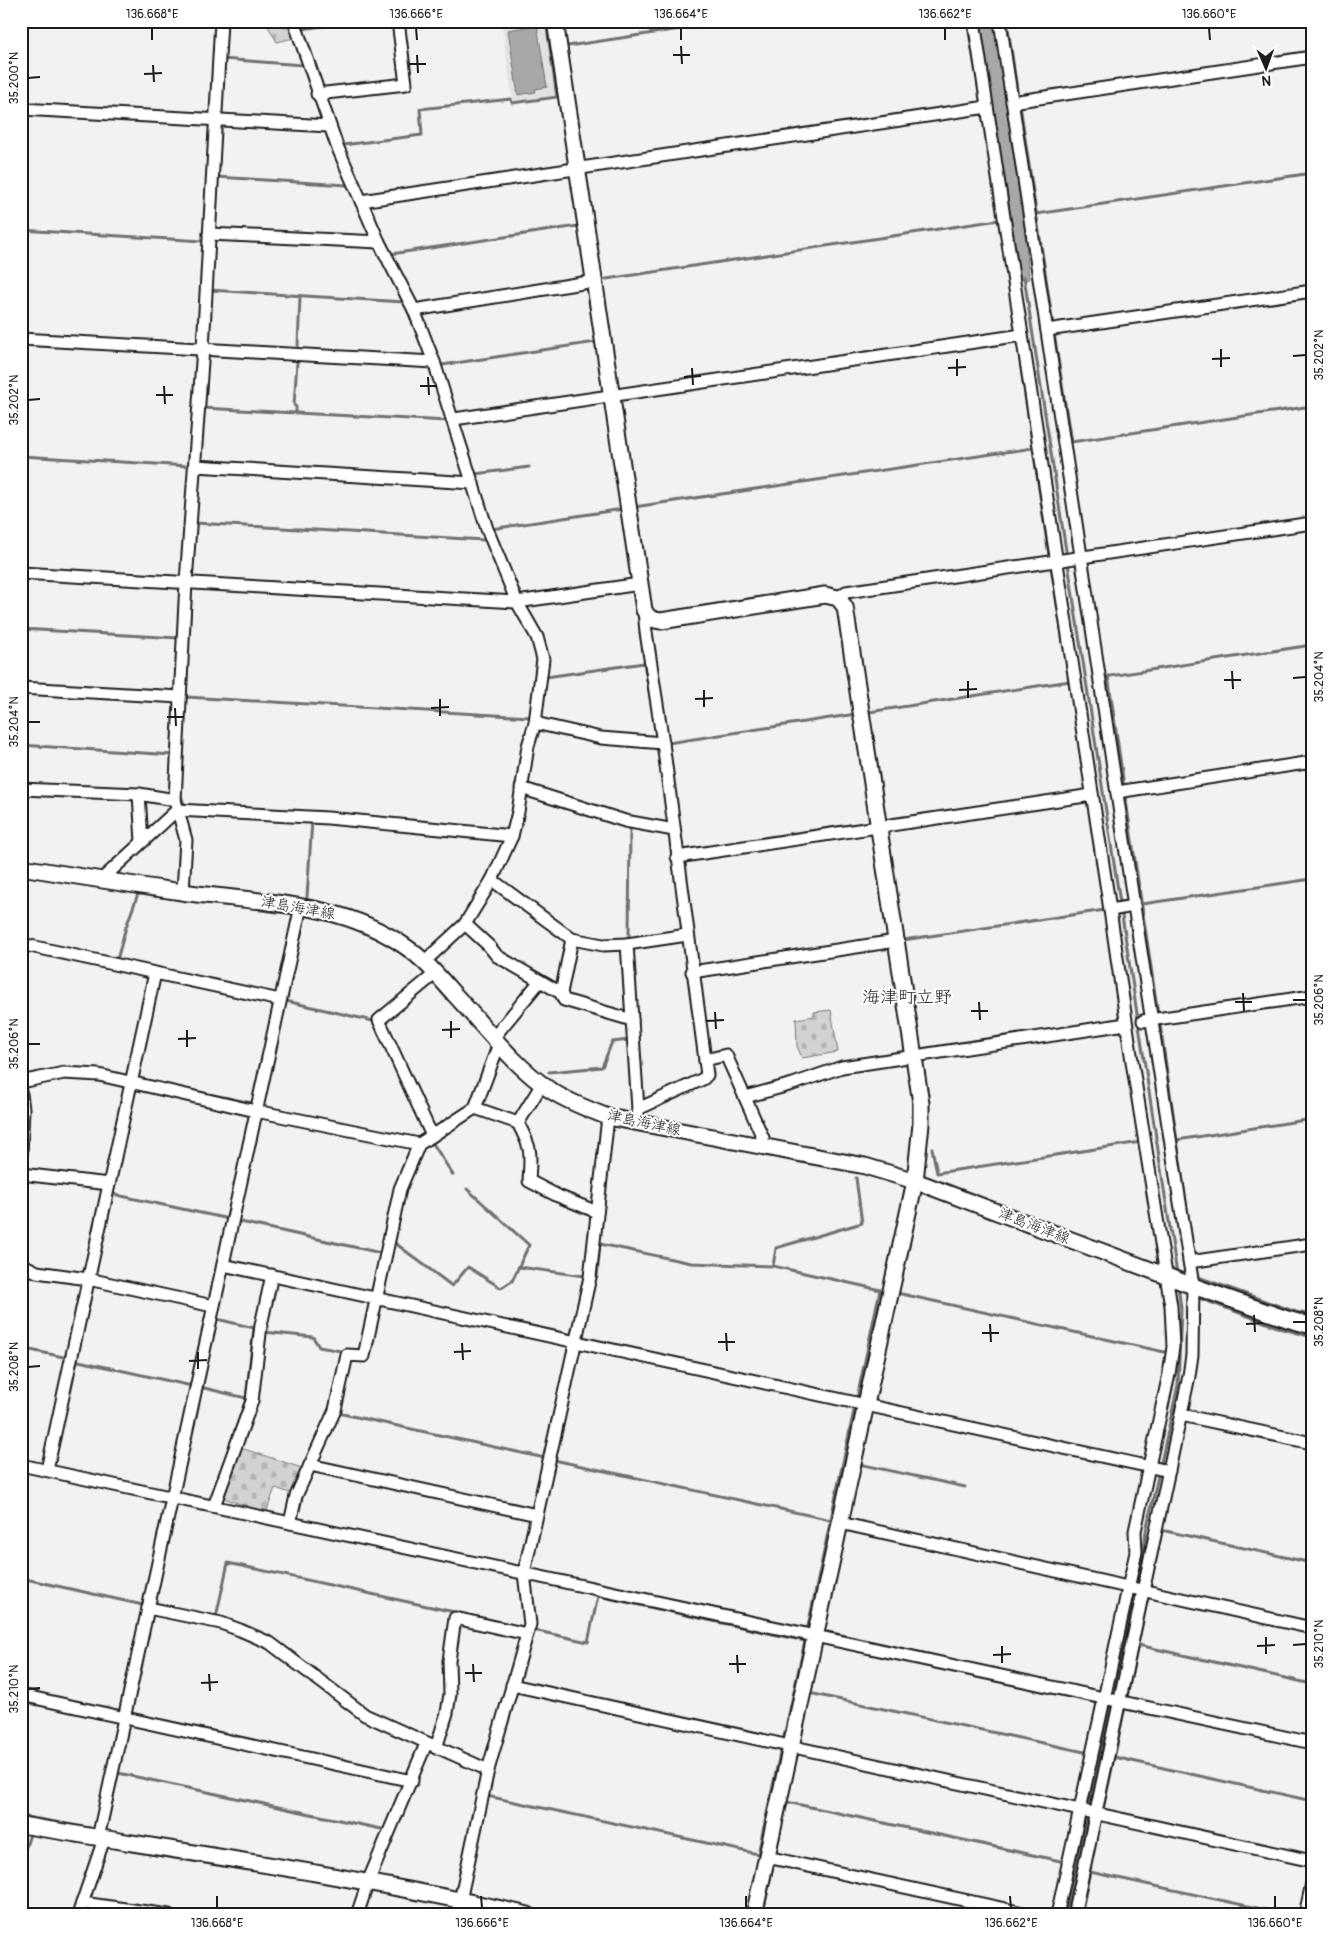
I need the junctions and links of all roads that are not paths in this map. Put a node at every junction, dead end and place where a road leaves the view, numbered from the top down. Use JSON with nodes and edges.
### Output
{"nodes":[{"id":1,"x":221,"y":21,"type":"edge"},
{"id":2,"x":294,"y":21,"type":"edge"},
{"id":3,"x":398,"y":21,"type":"edge"},
{"id":4,"x":555,"y":21,"type":"edge"},
{"id":5,"x":974,"y":21,"type":"edge"},
{"id":6,"x":1000,"y":21,"type":"edge"},
{"id":7,"x":1312,"y":57,"type":"edge"},
{"id":8,"x":318,"y":94,"type":"junction"},
{"id":9,"x":1012,"y":102,"type":"junction"},
{"id":10,"x":987,"y":107,"type":"junction"},
{"id":11,"x":21,"y":109,"type":"edge"},
{"id":12,"x":215,"y":121,"type":"junction"},
{"id":13,"x":329,"y":126,"type":"junction"},
{"id":14,"x":578,"y":169,"type":"junction"},
{"id":15,"x":360,"y":201,"type":"junction"},
{"id":16,"x":209,"y":234,"type":"junction"},
{"id":17,"x":379,"y":242,"type":"junction"},
{"id":18,"x":595,"y":281,"type":"junction"},
{"id":19,"x":1312,"y":290,"type":"edge"},
{"id":20,"x":414,"y":310,"type":"junction"},
{"id":21,"x":1047,"y":330,"type":"junction"},
{"id":22,"x":1022,"y":335,"type":"junction"},
{"id":23,"x":21,"y":339,"type":"edge"},
{"id":24,"x":203,"y":348,"type":"junction"},
{"id":25,"x":434,"y":362,"type":"junction"},
{"id":26,"x":613,"y":396,"type":"junction"},
{"id":27,"x":454,"y":419,"type":"junction"},
{"id":28,"x":194,"y":466,"type":"junction"},
{"id":29,"x":473,"y":483,"type":"junction"},
{"id":30,"x":1312,"y":523,"type":"edge"},
{"id":31,"x":1079,"y":559,"type":"junction"},
{"id":32,"x":1058,"y":562,"type":"junction"},
{"id":33,"x":21,"y":573,"type":"edge"},
{"id":34,"x":186,"y":582,"type":"junction"},
{"id":35,"x":640,"y":584,"type":"junction"},
{"id":36,"x":838,"y":598,"type":"junction"},
{"id":37,"x":518,"y":602,"type":"junction"},
{"id":38,"x":644,"y":610,"type":"junction"},
{"id":39,"x":21,"y":688,"type":"edge"},
{"id":40,"x":180,"y":697,"type":"junction"},
{"id":41,"x":535,"y":723,"type":"junction"},
{"id":42,"x":663,"y":743,"type":"junction"},
{"id":43,"x":1312,"y":762,"type":"edge"},
{"id":44,"x":521,"y":788,"type":"junction"},
{"id":45,"x":21,"y":789,"type":"edge"},
{"id":46,"x":1117,"y":792,"type":"junction"},
{"id":47,"x":139,"y":794,"type":"junction"},
{"id":48,"x":1092,"y":795,"type":"junction"},
{"id":49,"x":176,"y":805,"type":"junction"},
{"id":50,"x":879,"y":826,"type":"junction"},
{"id":51,"x":674,"y":830,"type":"junction"},
{"id":52,"x":512,"y":836,"type":"junction"},
{"id":53,"x":142,"y":842,"type":"junction"},
{"id":54,"x":678,"y":857,"type":"junction"},
{"id":55,"x":21,"y":867,"type":"edge"},
{"id":56,"x":101,"y":880,"type":"junction"},
{"id":57,"x":492,"y":880,"type":"junction"},
{"id":58,"x":183,"y":892,"type":"junction"},
{"id":59,"x":301,"y":906,"type":"junction"},
{"id":60,"x":1131,"y":907,"type":"junction"},
{"id":61,"x":1112,"y":909,"type":"junction"},
{"id":62,"x":465,"y":924,"type":"junction"},
{"id":63,"x":687,"y":935,"type":"junction"},
{"id":64,"x":572,"y":939,"type":"junction"},
{"id":65,"x":896,"y":940,"type":"junction"},
{"id":66,"x":21,"y":944,"type":"edge"},
{"id":67,"x":627,"y":944,"type":"junction"},
{"id":68,"x":424,"y":962,"type":"junction"},
{"id":69,"x":155,"y":972,"type":"junction"},
{"id":70,"x":692,"y":972,"type":"junction"},
{"id":71,"x":436,"y":973,"type":"junction"},
{"id":72,"x":540,"y":981,"type":"junction"},
{"id":73,"x":561,"y":992,"type":"junction"},
{"id":74,"x":1312,"y":996,"type":"edge"},
{"id":75,"x":280,"y":1000,"type":"junction"},
{"id":76,"x":632,"y":1020,"type":"junction"},
{"id":77,"x":1147,"y":1021,"type":"junction"},
{"id":78,"x":1126,"y":1024,"type":"junction"},
{"id":79,"x":496,"y":1041,"type":"junction"},
{"id":80,"x":914,"y":1056,"type":"junction"},
{"id":81,"x":705,"y":1060,"type":"junction"},
{"id":82,"x":21,"y":1082,"type":"edge"},
{"id":83,"x":131,"y":1084,"type":"junction"},
{"id":84,"x":542,"y":1084,"type":"junction"},
{"id":85,"x":21,"y":1094,"type":"edge"},
{"id":86,"x":745,"y":1097,"type":"junction"},
{"id":87,"x":475,"y":1108,"type":"junction"},
{"id":88,"x":256,"y":1111,"type":"junction"},
{"id":89,"x":638,"y":1116,"type":"junction"},
{"id":90,"x":608,"y":1117,"type":"junction"},
{"id":91,"x":518,"y":1123,"type":"junction"},
{"id":92,"x":432,"y":1136,"type":"junction"},
{"id":93,"x":419,"y":1144,"type":"junction"},
{"id":94,"x":762,"y":1145,"type":"junction"},
{"id":95,"x":21,"y":1155,"type":"edge"},
{"id":96,"x":21,"y":1174,"type":"edge"},
{"id":97,"x":915,"y":1181,"type":"junction"},
{"id":98,"x":109,"y":1184,"type":"junction"},
{"id":99,"x":597,"y":1212,"type":"junction"},
{"id":100,"x":1312,"y":1244,"type":"edge"},
{"id":101,"x":1189,"y":1262,"type":"junction"},
{"id":102,"x":21,"y":1264,"type":"edge"},
{"id":103,"x":223,"y":1265,"type":"junction"},
{"id":104,"x":272,"y":1275,"type":"junction"},
{"id":105,"x":1169,"y":1277,"type":"junction"},
{"id":106,"x":88,"y":1279,"type":"junction"},
{"id":107,"x":1193,"y":1286,"type":"junction"},
{"id":108,"x":377,"y":1298,"type":"junction"},
{"id":109,"x":214,"y":1306,"type":"junction"},
{"id":110,"x":1312,"y":1326,"type":"edge"},
{"id":111,"x":576,"y":1341,"type":"junction"},
{"id":112,"x":866,"y":1405,"type":"junction"},
{"id":113,"x":1181,"y":1415,"type":"junction"},
{"id":114,"x":1312,"y":1443,"type":"edge"},
{"id":115,"x":21,"y":1465,"type":"edge"},
{"id":116,"x":310,"y":1465,"type":"junction"},
{"id":117,"x":1151,"y":1467,"type":"junction"},
{"id":118,"x":47,"y":1470,"type":"junction"},
{"id":119,"x":1167,"y":1470,"type":"junction"},
{"id":120,"x":172,"y":1497,"type":"junction"},
{"id":121,"x":214,"y":1506,"type":"junction"},
{"id":122,"x":537,"y":1515,"type":"junction"},
{"id":123,"x":290,"y":1523,"type":"junction"},
{"id":124,"x":840,"y":1523,"type":"junction"},
{"id":125,"x":524,"y":1573,"type":"junction"},
{"id":126,"x":1136,"y":1589,"type":"junction"},
{"id":127,"x":148,"y":1608,"type":"junction"},
{"id":128,"x":1312,"y":1628,"type":"edge"},
{"id":129,"x":527,"y":1634,"type":"junction"},
{"id":130,"x":815,"y":1636,"type":"junction"},
{"id":131,"x":512,"y":1685,"type":"junction"},
{"id":132,"x":21,"y":1696,"type":"edge"},
{"id":133,"x":1112,"y":1700,"type":"junction"},
{"id":134,"x":124,"y":1718,"type":"junction"},
{"id":135,"x":1312,"y":1743,"type":"edge"},
{"id":136,"x":431,"y":1746,"type":"junction"},
{"id":137,"x":791,"y":1747,"type":"junction"},
{"id":138,"x":488,"y":1770,"type":"junction"},
{"id":139,"x":412,"y":1781,"type":"junction"},
{"id":140,"x":1088,"y":1812,"type":"junction"},
{"id":141,"x":21,"y":1825,"type":"edge"},
{"id":142,"x":101,"y":1838,"type":"junction"},
{"id":143,"x":766,"y":1857,"type":"junction"},
{"id":144,"x":1312,"y":1861,"type":"edge"},
{"id":145,"x":368,"y":1882,"type":"junction"},
{"id":146,"x":1312,"y":1884,"type":"edge"},
{"id":147,"x":460,"y":1900,"type":"junction"},
{"id":148,"x":82,"y":1903,"type":"junction"},
{"id":149,"x":78,"y":1915,"type":"edge"},
{"id":150,"x":169,"y":1915,"type":"edge"},
{"id":151,"x":357,"y":1915,"type":"edge"},
{"id":152,"x":457,"y":1915,"type":"edge"},
{"id":153,"x":528,"y":1915,"type":"edge"},
{"id":154,"x":754,"y":1915,"type":"edge"},
{"id":155,"x":1032,"y":1915,"type":"edge"},
{"id":156,"x":1058,"y":1915,"type":"edge"},
{"id":157,"x":1074,"y":1915,"type":"edge"},
{"id":158,"x":1305,"y":1915,"type":"edge"}],
"edges":[{"from":1,"to":12,"type":"street"},
{"from":2,"to":8,"type":"street"},
{"from":3,"to":8,"type":"street"},
{"from":4,"to":14,"type":"street"},
{"from":5,"to":10,"type":"street"},
{"from":6,"to":9,"type":"street"},
{"from":7,"to":9,"type":"street"},
{"from":8,"to":13,"type":"street"},
{"from":9,"to":21,"type":"street"},
{"from":10,"to":14,"type":"street"},
{"from":10,"to":22,"type":"street"},
{"from":11,"to":12,"type":"street"},
{"from":12,"to":13,"type":"street"},
{"from":12,"to":16,"type":"street"},
{"from":13,"to":15,"type":"street"},
{"from":14,"to":15,"type":"street"},
{"from":14,"to":18,"type":"street"},
{"from":15,"to":17,"type":"street"},
{"from":16,"to":17,"type":"street"},
{"from":16,"to":24,"type":"street"},
{"from":17,"to":20,"type":"street"},
{"from":18,"to":20,"type":"street"},
{"from":18,"to":26,"type":"street"},
{"from":19,"to":21,"type":"street"},
{"from":20,"to":25,"type":"street"},
{"from":21,"to":31,"type":"street"},
{"from":22,"to":26,"type":"street"},
{"from":22,"to":32,"type":"street"},
{"from":23,"to":24,"type":"street"},
{"from":24,"to":25,"type":"street"},
{"from":24,"to":28,"type":"street"},
{"from":25,"to":27,"type":"street"},
{"from":26,"to":27,"type":"street"},
{"from":26,"to":35,"type":"street"},
{"from":27,"to":29,"type":"street"},
{"from":28,"to":29,"type":"street"},
{"from":28,"to":34,"type":"street"},
{"from":29,"to":37,"type":"street"},
{"from":30,"to":31,"type":"street"},
{"from":31,"to":32,"type":"street"},
{"from":31,"to":46,"type":"street"},
{"from":32,"to":36,"type":"street"},
{"from":32,"to":48,"type":"street"},
{"from":33,"to":34,"type":"street"},
{"from":34,"to":37,"type":"street"},
{"from":34,"to":40,"type":"street"},
{"from":35,"to":37,"type":"street"},
{"from":35,"to":38,"type":"street"},
{"from":36,"to":38,"type":"street"},
{"from":36,"to":50,"type":"street"},
{"from":37,"to":41,"type":"street"},
{"from":38,"to":42,"type":"street"},
{"from":39,"to":40,"type":"street"},
{"from":40,"to":49,"type":"street"},
{"from":41,"to":42,"type":"street"},
{"from":41,"to":44,"type":"street"},
{"from":42,"to":51,"type":"street"},
{"from":43,"to":46,"type":"street"},
{"from":44,"to":51,"type":"street"},
{"from":44,"to":52,"type":"street"},
{"from":45,"to":47,"type":"street"},
{"from":46,"to":60,"type":"street"},
{"from":47,"to":49,"type":"street"},
{"from":47,"to":53,"type":"street"},
{"from":48,"to":50,"type":"street"},
{"from":48,"to":61,"type":"street"},
{"from":49,"to":52,"type":"street"},
{"from":49,"to":53,"type":"street"},
{"from":49,"to":58,"type":"street"},
{"from":50,"to":54,"type":"street"},
{"from":50,"to":65,"type":"street"},
{"from":51,"to":54,"type":"street"},
{"from":52,"to":57,"type":"street"},
{"from":53,"to":56,"type":"street"},
{"from":54,"to":63,"type":"street"},
{"from":55,"to":56,"type":"street","name":"津島海津線"},
{"from":56,"to":58,"type":"street","name":"津島海津線"},
{"from":57,"to":62,"type":"street"},
{"from":57,"to":64,"type":"street"},
{"from":58,"to":59,"type":"street","name":"津島海津線"},
{"from":59,"to":68,"type":"street","name":"津島海津線"},
{"from":59,"to":75,"type":"street"},
{"from":60,"to":61,"type":"street"},
{"from":60,"to":77,"type":"street"},
{"from":61,"to":78,"type":"street"},
{"from":62,"to":68,"type":"street"},
{"from":62,"to":72,"type":"street"},
{"from":63,"to":67,"type":"street"},
{"from":63,"to":70,"type":"street"},
{"from":64,"to":67,"type":"street"},
{"from":64,"to":73,"type":"street"},
{"from":65,"to":70,"type":"street"},
{"from":65,"to":80,"type":"street"},
{"from":66,"to":69,"type":"street"},
{"from":67,"to":76,"type":"street"},
{"from":68,"to":71,"type":"street","name":"津島海津線"},
{"from":69,"to":75,"type":"street"},
{"from":69,"to":83,"type":"street"},
{"from":70,"to":81,"type":"street"},
{"from":71,"to":79,"type":"street","name":"津島海津線"},
{"from":71,"to":92,"type":"street"},
{"from":72,"to":73,"type":"street"},
{"from":72,"to":79,"type":"street"},
{"from":73,"to":76,"type":"street"},
{"from":74,"to":77,"type":"street"},
{"from":75,"to":88,"type":"street"},
{"from":76,"to":89,"type":"street"},
{"from":77,"to":101,"type":"street"},
{"from":78,"to":80,"type":"street"},
{"from":78,"to":105,"type":"street"},
{"from":79,"to":84,"type":"street","name":"津島海津線"},
{"from":79,"to":87,"type":"street"},
{"from":80,"to":86,"type":"street"},
{"from":80,"to":97,"type":"street"},
{"from":81,"to":86,"type":"street"},
{"from":81,"to":89,"type":"street"},
{"from":82,"to":83,"type":"street"},
{"from":83,"to":88,"type":"street"},
{"from":83,"to":98,"type":"street"},
{"from":84,"to":90,"type":"street","name":"津島海津線"},
{"from":84,"to":91,"type":"street"},
{"from":85,"to":95,"type":"street"},
{"from":86,"to":94,"type":"street"},
{"from":87,"to":91,"type":"street"},
{"from":87,"to":92,"type":"street"},
{"from":88,"to":93,"type":"street"},
{"from":88,"to":103,"type":"street"},
{"from":89,"to":90,"type":"street","name":"津島海津線"},
{"from":89,"to":94,"type":"street","name":"津島海津線"},
{"from":90,"to":99,"type":"street"},
{"from":91,"to":99,"type":"street"},
{"from":92,"to":93,"type":"street"},
{"from":93,"to":108,"type":"street"},
{"from":94,"to":97,"type":"street","name":"津島海津線"},
{"from":96,"to":98,"type":"street"},
{"from":97,"to":105,"type":"street","name":"津島海津線"},
{"from":97,"to":112,"type":"street"},
{"from":98,"to":106,"type":"street"},
{"from":99,"to":111,"type":"street"},
{"from":100,"to":101,"type":"street"},
{"from":101,"to":107,"type":"street"},
{"from":102,"to":106,"type":"street"},
{"from":103,"to":104,"type":"street"},
{"from":103,"to":109,"type":"street"},
{"from":104,"to":108,"type":"street"},
{"from":104,"to":121,"type":"street"},
{"from":105,"to":107,"type":"street","name":"津島海津線"},
{"from":105,"to":117,"type":"street"},
{"from":106,"to":109,"type":"street"},
{"from":106,"to":118,"type":"street"},
{"from":107,"to":110,"type":"street","name":"津島海津線"},
{"from":107,"to":113,"type":"street"},
{"from":108,"to":111,"type":"street"},
{"from":108,"to":116,"type":"street"},
{"from":109,"to":120,"type":"street"},
{"from":111,"to":112,"type":"street"},
{"from":111,"to":122,"type":"street"},
{"from":112,"to":117,"type":"street"},
{"from":112,"to":124,"type":"street"},
{"from":113,"to":114,"type":"street"},
{"from":113,"to":119,"type":"street"},
{"from":115,"to":118,"type":"street"},
{"from":116,"to":122,"type":"street"},
{"from":116,"to":123,"type":"street"},
{"from":117,"to":119,"type":"street"},
{"from":117,"to":126,"type":"street"},
{"from":118,"to":120,"type":"street"},
{"from":119,"to":126,"type":"street"},
{"from":120,"to":121,"type":"street"},
{"from":120,"to":127,"type":"street"},
{"from":121,"to":123,"type":"street"},
{"from":122,"to":125,"type":"street"},
{"from":123,"to":125,"type":"street"},
{"from":124,"to":126,"type":"street"},
{"from":124,"to":130,"type":"street"},
{"from":125,"to":129,"type":"street"},
{"from":125,"to":130,"type":"street"},
{"from":126,"to":128,"type":"street"},
{"from":126,"to":133,"type":"street"},
{"from":126,"to":133,"type":"street"},
{"from":127,"to":134,"type":"street"},
{"from":127,"to":136,"type":"street"},
{"from":129,"to":131,"type":"street"},
{"from":129,"to":136,"type":"street"},
{"from":130,"to":133,"type":"street"},
{"from":130,"to":137,"type":"street"},
{"from":131,"to":137,"type":"street"},
{"from":131,"to":138,"type":"street"},
{"from":132,"to":134,"type":"street"},
{"from":133,"to":135,"type":"street"},
{"from":133,"to":140,"type":"street"},
{"from":133,"to":140,"type":"street"},
{"from":134,"to":139,"type":"street"},
{"from":134,"to":142,"type":"street"},
{"from":136,"to":138,"type":"street"},
{"from":136,"to":139,"type":"street"},
{"from":137,"to":140,"type":"street"},
{"from":137,"to":143,"type":"street"},
{"from":138,"to":147,"type":"street"},
{"from":139,"to":145,"type":"street"},
{"from":140,"to":144,"type":"street"},
{"from":140,"to":156,"type":"street"},
{"from":140,"to":157,"type":"street"},
{"from":141,"to":142,"type":"street"},
{"from":142,"to":145,"type":"street"},
{"from":142,"to":148,"type":"street"},
{"from":143,"to":154,"type":"street"},
{"from":143,"to":155,"type":"street"},
{"from":145,"to":147,"type":"street"},
{"from":145,"to":151,"type":"street"},
{"from":146,"to":158,"type":"street"},
{"from":147,"to":152,"type":"street"},
{"from":147,"to":153,"type":"street"},
{"from":148,"to":149,"type":"street"},
{"from":148,"to":150,"type":"street"}]}
